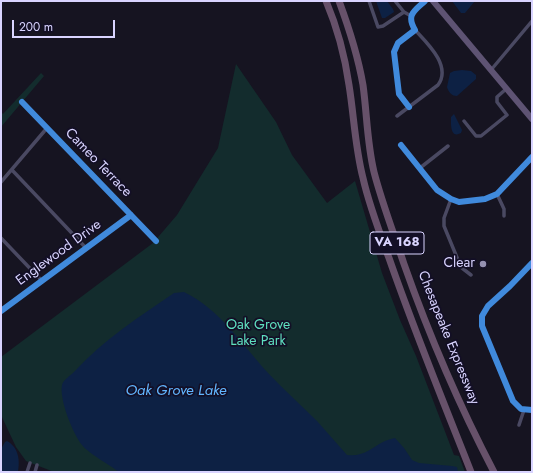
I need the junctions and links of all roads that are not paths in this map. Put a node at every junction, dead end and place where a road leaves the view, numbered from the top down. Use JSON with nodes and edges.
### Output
{"nodes":[{"id":1,"x":326,"y":1,"type":"edge"},
{"id":2,"x":339,"y":1,"type":"edge"},
{"id":3,"x":369,"y":1,"type":"edge"},
{"id":4,"x":395,"y":1,"type":"edge"},
{"id":5,"x":425,"y":1,"type":"edge"},
{"id":6,"x":433,"y":1,"type":"edge"},
{"id":7,"x":404,"y":12,"type":"junction"},
{"id":8,"x":411,"y":16,"type":"junction"},
{"id":9,"x":532,"y":22,"type":"edge"},
{"id":10,"x":415,"y":30,"type":"junction"},
{"id":11,"x":490,"y":70,"type":"junction"},
{"id":12,"x":506,"y":88,"type":"junction"},
{"id":13,"x":22,"y":102,"type":"dead end"},
{"id":14,"x":409,"y":107,"type":"junction"},
{"id":15,"x":397,"y":116,"type":"dead end"},
{"id":16,"x":532,"y":119,"type":"edge"},
{"id":17,"x":464,"y":121,"type":"dead end"},
{"id":18,"x":47,"y":128,"type":"junction"},
{"id":19,"x":401,"y":145,"type":"dead end"},
{"id":20,"x":448,"y":146,"type":"dead end"},
{"id":21,"x":532,"y":157,"type":"edge"},
{"id":22,"x":420,"y":168,"type":"junction"},
{"id":23,"x":12,"y":170,"type":"junction"},
{"id":24,"x":1,"y":182,"type":"edge"},
{"id":25,"x":497,"y":194,"type":"junction"},
{"id":26,"x":451,"y":200,"type":"junction"},
{"id":27,"x":131,"y":215,"type":"junction"},
{"id":28,"x":504,"y":216,"type":"dead end"},
{"id":29,"x":1,"y":238,"type":"edge"},
{"id":30,"x":156,"y":240,"type":"dead end"},
{"id":31,"x":86,"y":248,"type":"junction"},
{"id":32,"x":532,"y":263,"type":"edge"},
{"id":33,"x":471,"y":275,"type":"dead end"},
{"id":34,"x":42,"y":281,"type":"junction"},
{"id":35,"x":1,"y":311,"type":"edge"},
{"id":36,"x":524,"y":410,"type":"junction"},
{"id":37,"x":532,"y":410,"type":"edge"},
{"id":38,"x":520,"y":425,"type":"dead end"},
{"id":39,"x":30,"y":463,"type":"dead end"},
{"id":40,"x":37,"y":465,"type":"dead end"},
{"id":41,"x":27,"y":472,"type":"edge"},
{"id":42,"x":35,"y":472,"type":"edge"},
{"id":43,"x":471,"y":472,"type":"edge"},
{"id":44,"x":494,"y":472,"type":"edge"}],
"edges":[{"from":1,"to":43,"type":"highway","name":"Chesapeake Expressway","number":"VA 168"},
{"from":2,"to":44,"type":"highway","name":"Chesapeake Expressway","number":"VA 168"},
{"from":3,"to":7,"type":"street"},
{"from":4,"to":7,"type":"street"},
{"from":5,"to":8,"type":"street"},
{"from":6,"to":11,"type":"main road"},
{"from":7,"to":8,"type":"street"},
{"from":8,"to":10,"type":"street"},
{"from":9,"to":11,"type":"street"},
{"from":10,"to":14,"type":"street"},
{"from":10,"to":14,"type":"street"},
{"from":11,"to":12,"type":"main road"},
{"from":12,"to":16,"type":"main road"},
{"from":12,"to":17,"type":"street"},
{"from":13,"to":18,"type":"street","name":"Cameo Terrace"},
{"from":14,"to":15,"type":"street"},
{"from":18,"to":23,"type":"street"},
{"from":18,"to":27,"type":"street","name":"Cameo Terrace"},
{"from":19,"to":22,"type":"street"},
{"from":20,"to":22,"type":"street"},
{"from":21,"to":25,"type":"street"},
{"from":22,"to":26,"type":"street"},
{"from":23,"to":24,"type":"street"},
{"from":23,"to":31,"type":"street"},
{"from":25,"to":26,"type":"street"},
{"from":25,"to":28,"type":"street"},
{"from":26,"to":33,"type":"street"},
{"from":27,"to":30,"type":"street","name":"Cameo Terrace"},
{"from":27,"to":31,"type":"street","name":"Englewood Drive"},
{"from":29,"to":34,"type":"street"},
{"from":31,"to":34,"type":"street","name":"Englewood Drive"},
{"from":32,"to":36,"type":"street"},
{"from":34,"to":35,"type":"street","name":"Englewood Drive"},
{"from":36,"to":37,"type":"street"},
{"from":36,"to":38,"type":"street"},
{"from":39,"to":41,"type":"street"},
{"from":40,"to":42,"type":"street"}]}
